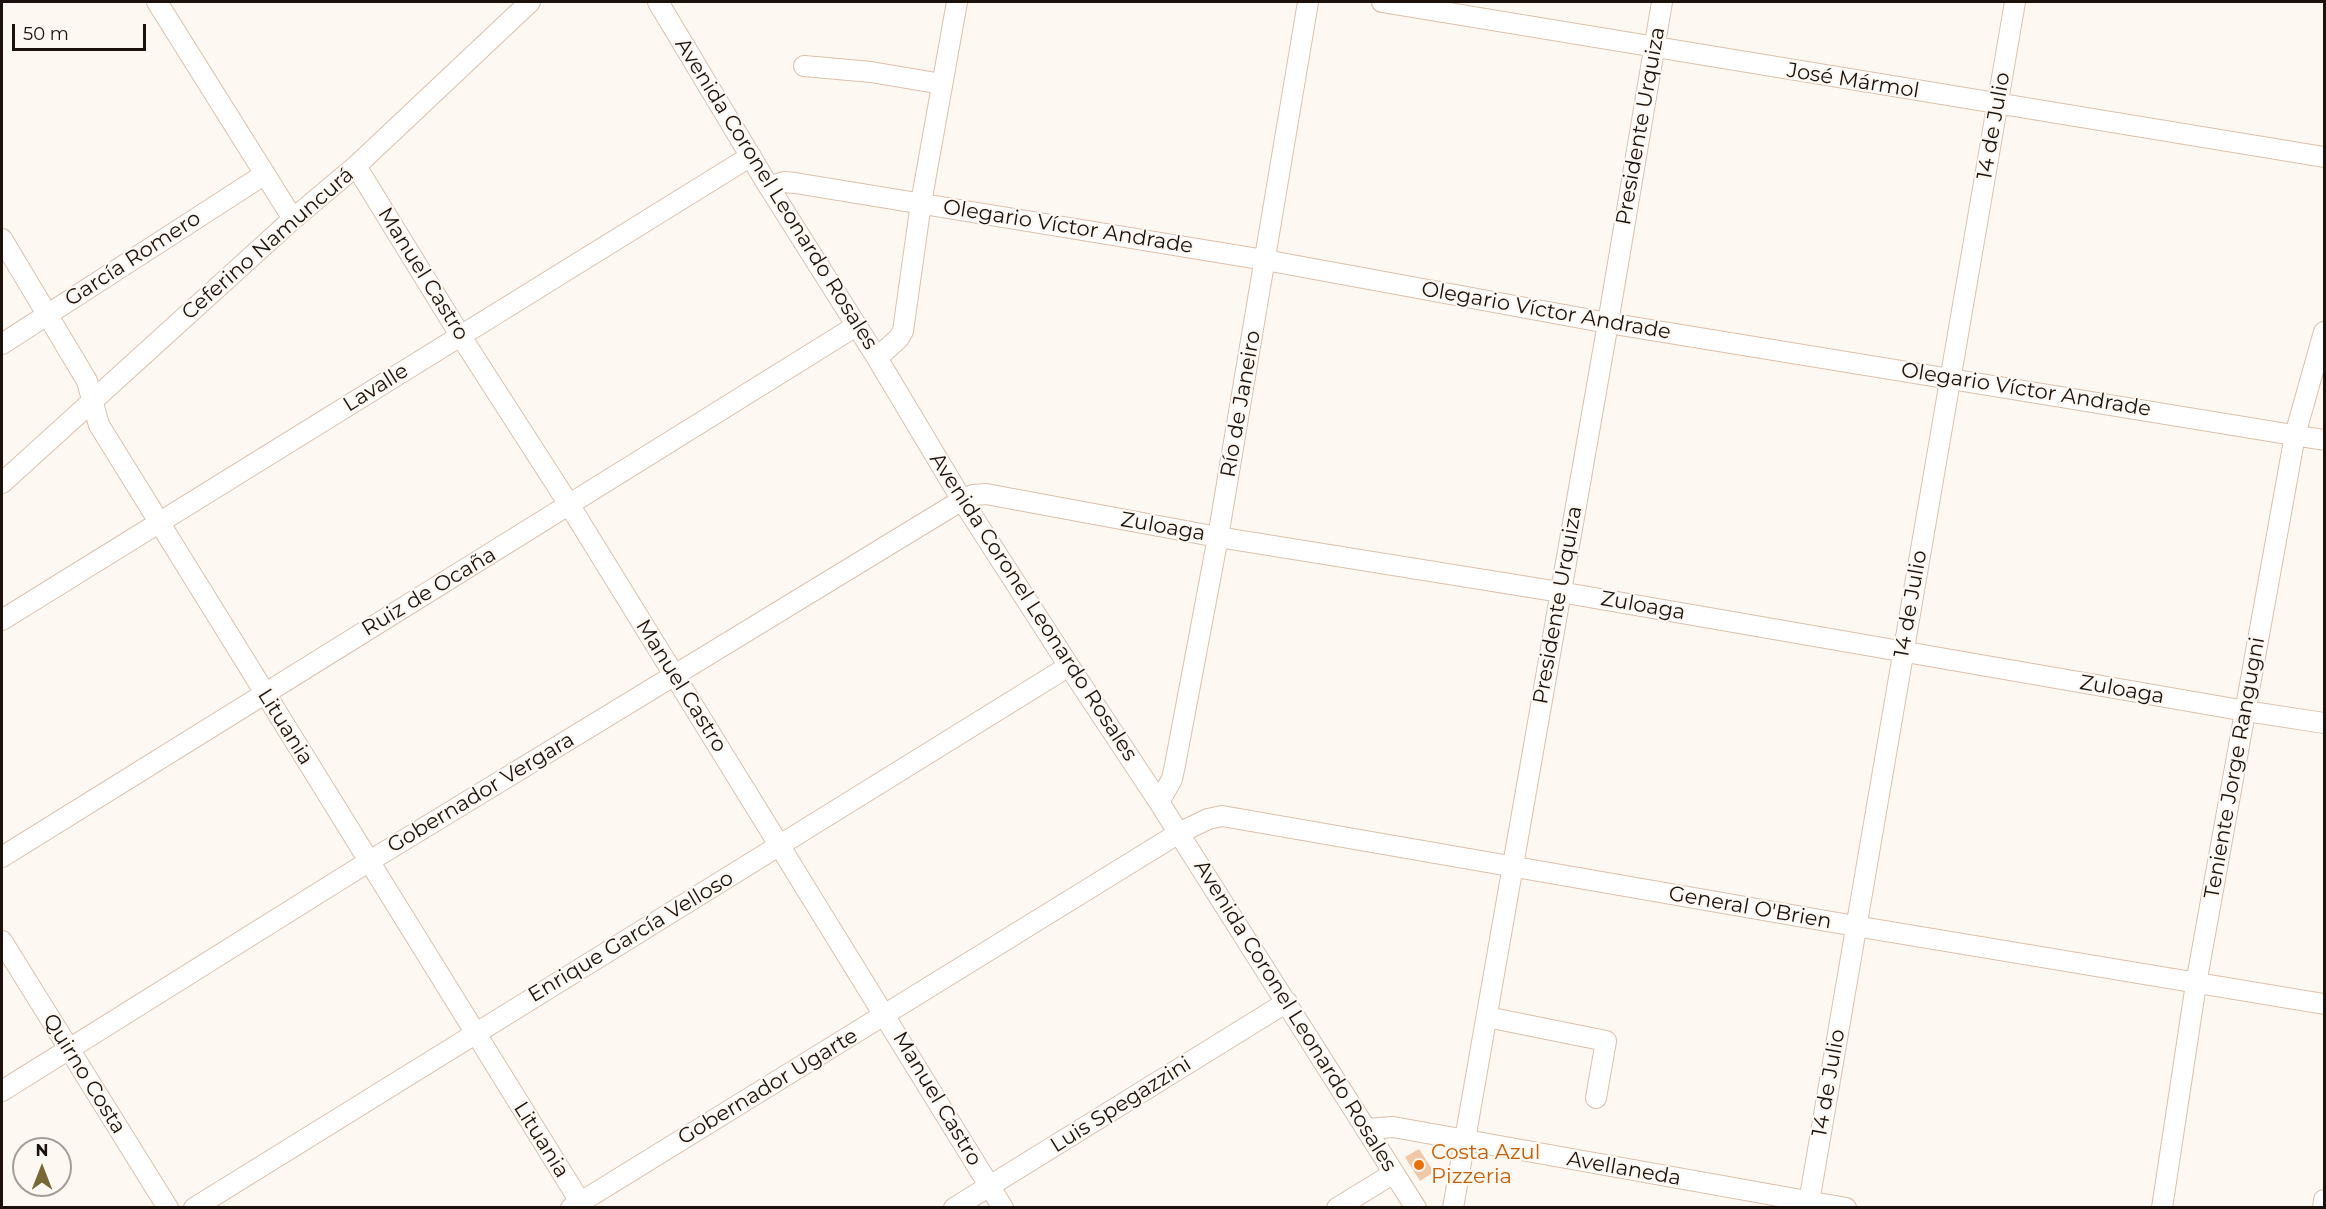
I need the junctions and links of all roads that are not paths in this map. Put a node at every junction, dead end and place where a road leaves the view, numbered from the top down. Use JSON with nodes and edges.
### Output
{"nodes":[{"id":1,"x":157,"y":2,"type":"edge"},
{"id":2,"x":530,"y":2,"type":"edge"},
{"id":3,"x":658,"y":2,"type":"edge"},
{"id":4,"x":957,"y":2,"type":"edge"},
{"id":5,"x":1308,"y":2,"type":"edge"},
{"id":6,"x":1382,"y":2,"type":"edge"},
{"id":7,"x":1662,"y":2,"type":"edge"},
{"id":8,"x":2015,"y":2,"type":"edge"},
{"id":9,"x":1655,"y":48,"type":"junction"},
{"id":10,"x":804,"y":66,"type":"dead end"},
{"id":11,"x":942,"y":84,"type":"junction"},
{"id":12,"x":1998,"y":105,"type":"junction"},
{"id":13,"x":751,"y":156,"type":"junction"},
{"id":14,"x":2325,"y":157,"type":"edge"},
{"id":15,"x":356,"y":166,"type":"junction"},
{"id":16,"x":265,"y":174,"type":"junction"},
{"id":17,"x":769,"y":187,"type":"junction"},
{"id":18,"x":921,"y":203,"type":"junction"},
{"id":19,"x":293,"y":219,"type":"junction"},
{"id":20,"x":2,"y":239,"type":"edge"},
{"id":21,"x":1265,"y":260,"type":"junction"},
{"id":22,"x":48,"y":314,"type":"junction"},
{"id":23,"x":1608,"y":323,"type":"junction"},
{"id":24,"x":856,"y":326,"type":"junction"},
{"id":25,"x":2325,"y":332,"type":"edge"},
{"id":26,"x":460,"y":335,"type":"junction"},
{"id":27,"x":2,"y":344,"type":"edge"},
{"id":28,"x":877,"y":358,"type":"junction"},
{"id":29,"x":1950,"y":377,"type":"junction"},
{"id":30,"x":91,"y":401,"type":"junction"},
{"id":31,"x":2295,"y":435,"type":"junction"},
{"id":32,"x":2325,"y":440,"type":"edge"},
{"id":33,"x":2,"y":483,"type":"edge"},
{"id":34,"x":962,"y":500,"type":"junction"},
{"id":35,"x":570,"y":506,"type":"junction"},
{"id":36,"x":158,"y":524,"type":"junction"},
{"id":37,"x":1218,"y":537,"type":"junction"},
{"id":38,"x":1560,"y":592,"type":"junction"},
{"id":39,"x":2,"y":620,"type":"edge"},
{"id":40,"x":1903,"y":652,"type":"junction"},
{"id":41,"x":1069,"y":666,"type":"junction"},
{"id":42,"x":675,"y":676,"type":"junction"},
{"id":43,"x":264,"y":693,"type":"junction"},
{"id":44,"x":2246,"y":711,"type":"junction"},
{"id":45,"x":2325,"y":723,"type":"edge"},
{"id":46,"x":1159,"y":802,"type":"junction"},
{"id":47,"x":1179,"y":834,"type":"junction"},
{"id":48,"x":781,"y":846,"type":"junction"},
{"id":49,"x":2,"y":857,"type":"edge"},
{"id":50,"x":368,"y":862,"type":"junction"},
{"id":51,"x":1513,"y":866,"type":"junction"},
{"id":52,"x":1855,"y":926,"type":"junction"},
{"id":53,"x":2,"y":941,"type":"edge"},
{"id":54,"x":2196,"y":984,"type":"junction"},
{"id":55,"x":1287,"y":1002,"type":"junction"},
{"id":56,"x":2325,"y":1004,"type":"edge"},
{"id":57,"x":885,"y":1015,"type":"junction"},
{"id":58,"x":1487,"y":1017,"type":"junction"},
{"id":59,"x":475,"y":1032,"type":"junction"},
{"id":60,"x":68,"y":1049,"type":"junction"},
{"id":61,"x":2,"y":1091,"type":"edge"},
{"id":62,"x":1596,"y":1098,"type":"dead end"},
{"id":63,"x":1366,"y":1129,"type":"junction"},
{"id":64,"x":1466,"y":1142,"type":"junction"},
{"id":65,"x":1394,"y":1173,"type":"junction"},
{"id":66,"x":990,"y":1186,"type":"junction"},
{"id":67,"x":2325,"y":1200,"type":"edge"},
{"id":68,"x":1808,"y":1204,"type":"edge"},
{"id":69,"x":578,"y":1206,"type":"edge"},
{"id":70,"x":168,"y":1208,"type":"edge"},
{"id":71,"x":194,"y":1208,"type":"edge"},
{"id":72,"x":954,"y":1208,"type":"edge"},
{"id":73,"x":1003,"y":1208,"type":"edge"},
{"id":74,"x":1337,"y":1208,"type":"edge"},
{"id":75,"x":1416,"y":1208,"type":"edge"},
{"id":76,"x":1453,"y":1208,"type":"edge"},
{"id":77,"x":1846,"y":1208,"type":"edge"},
{"id":78,"x":2162,"y":1208,"type":"edge"},
{"id":79,"x":2323,"y":1208,"type":"edge"}],
"edges":[{"from":1,"to":16,"type":"street"},
{"from":2,"to":15,"type":"street","name":"Ceferino Namuncurá"},
{"from":3,"to":13,"type":"street","name":"Avenida Coronel Leonardo Rosales"},
{"from":4,"to":11,"type":"street"},
{"from":5,"to":21,"type":"street","name":"Río de Janeiro"},
{"from":6,"to":9,"type":"street","name":"José Mármol"},
{"from":7,"to":9,"type":"street","name":"Presidente Urquiza"},
{"from":8,"to":12,"type":"street","name":"14 de Julio"},
{"from":9,"to":12,"type":"street","name":"José Mármol"},
{"from":9,"to":23,"type":"street","name":"Presidente Urquiza"},
{"from":10,"to":11,"type":"street"},
{"from":11,"to":18,"type":"street"},
{"from":12,"to":14,"type":"street","name":"José Mármol"},
{"from":12,"to":29,"type":"street","name":"14 de Julio"},
{"from":13,"to":17,"type":"street","name":"Avenida Coronel Leonardo Rosales"},
{"from":13,"to":26,"type":"street","name":"Lavalle"},
{"from":15,"to":19,"type":"street","name":"Ceferino Namuncurá"},
{"from":15,"to":26,"type":"street","name":"Manuel Castro"},
{"from":16,"to":19,"type":"street"},
{"from":16,"to":22,"type":"street","name":"García Romero"},
{"from":17,"to":18,"type":"street","name":"Olegario Víctor Andrade"},
{"from":17,"to":24,"type":"street","name":"Avenida Coronel Leonardo Rosales"},
{"from":18,"to":21,"type":"street","name":"Olegario Víctor Andrade"},
{"from":18,"to":28,"type":"street"},
{"from":19,"to":30,"type":"street","name":"Ceferino Namuncurá"},
{"from":20,"to":22,"type":"street","name":"Lituania"},
{"from":21,"to":23,"type":"street","name":"Olegario Víctor Andrade"},
{"from":21,"to":37,"type":"street","name":"Río de Janeiro"},
{"from":22,"to":27,"type":"street","name":"García Romero"},
{"from":22,"to":30,"type":"street","name":"Lituania"},
{"from":23,"to":29,"type":"street","name":"Olegario Víctor Andrade"},
{"from":23,"to":38,"type":"street","name":"Presidente Urquiza"},
{"from":24,"to":28,"type":"street","name":"Avenida Coronel Leonardo Rosales"},
{"from":24,"to":35,"type":"street","name":"Ruiz de Ocaña"},
{"from":25,"to":31,"type":"street","name":"Teniente Jorge Rangugni"},
{"from":26,"to":35,"type":"street","name":"Manuel Castro"},
{"from":26,"to":36,"type":"street","name":"Lavalle"},
{"from":28,"to":34,"type":"street","name":"Avenida Coronel Leonardo Rosales"},
{"from":29,"to":31,"type":"street","name":"Olegario Víctor Andrade"},
{"from":29,"to":40,"type":"street","name":"14 de Julio"},
{"from":30,"to":33,"type":"street","name":"Ceferino Namuncurá"},
{"from":30,"to":36,"type":"street","name":"Lituania"},
{"from":31,"to":32,"type":"street","name":"Olegario Víctor Andrade"},
{"from":31,"to":44,"type":"street","name":"Teniente Jorge Rangugni"},
{"from":34,"to":37,"type":"street","name":"Zuloaga"},
{"from":34,"to":41,"type":"street","name":"Avenida Coronel Leonardo Rosales"},
{"from":34,"to":42,"type":"street","name":"Gobernador Vergara"},
{"from":35,"to":42,"type":"street","name":"Manuel Castro"},
{"from":35,"to":43,"type":"street","name":"Ruiz de Ocaña"},
{"from":36,"to":39,"type":"street","name":"Lavalle"},
{"from":36,"to":43,"type":"street","name":"Lituania"},
{"from":37,"to":38,"type":"street","name":"Zuloaga"},
{"from":37,"to":46,"type":"street","name":"Río de Janeiro"},
{"from":38,"to":40,"type":"street","name":"Zuloaga"},
{"from":38,"to":51,"type":"street","name":"Presidente Urquiza"},
{"from":40,"to":44,"type":"street","name":"Zuloaga"},
{"from":40,"to":52,"type":"street","name":"14 de Julio"},
{"from":41,"to":46,"type":"street","name":"Avenida Coronel Leonardo Rosales"},
{"from":41,"to":48,"type":"street","name":"Enrique García Velloso"},
{"from":42,"to":48,"type":"street","name":"Manuel Castro"},
{"from":42,"to":50,"type":"street","name":"Gobernador Vergara"},
{"from":43,"to":49,"type":"street","name":"Ruiz de Ocaña"},
{"from":43,"to":50,"type":"street","name":"Lituania"},
{"from":44,"to":45,"type":"street","name":"Zuloaga"},
{"from":44,"to":54,"type":"street","name":"Teniente Jorge Rangugni"},
{"from":46,"to":47,"type":"street","name":"Avenida Coronel Leonardo Rosales"},
{"from":47,"to":51,"type":"street","name":"General O'Brien"},
{"from":47,"to":55,"type":"street","name":"Avenida Coronel Leonardo Rosales"},
{"from":47,"to":57,"type":"street","name":"Gobernador Ugarte"},
{"from":48,"to":57,"type":"street","name":"Manuel Castro"},
{"from":48,"to":59,"type":"street","name":"Enrique García Velloso"},
{"from":50,"to":59,"type":"street","name":"Lituania"},
{"from":50,"to":60,"type":"street","name":"Gobernador Vergara"},
{"from":51,"to":52,"type":"street","name":"General O'Brien"},
{"from":51,"to":58,"type":"street","name":"Presidente Urquiza"},
{"from":52,"to":54,"type":"street","name":"General O'Brien"},
{"from":52,"to":68,"type":"street","name":"14 de Julio"},
{"from":53,"to":60,"type":"street","name":"Quirno Costa"},
{"from":54,"to":56,"type":"street","name":"General O'Brien"},
{"from":54,"to":78,"type":"street","name":"Teniente Jorge Rangugni"},
{"from":55,"to":63,"type":"street","name":"Avenida Coronel Leonardo Rosales"},
{"from":55,"to":66,"type":"street","name":"Luis Spegazzini"},
{"from":57,"to":66,"type":"street","name":"Manuel Castro"},
{"from":57,"to":69,"type":"street","name":"Gobernador Ugarte"},
{"from":58,"to":62,"type":"street"},
{"from":58,"to":64,"type":"street","name":"Presidente Urquiza"},
{"from":59,"to":69,"type":"street","name":"Lituania"},
{"from":59,"to":71,"type":"street","name":"Enrique García Velloso"},
{"from":60,"to":61,"type":"street","name":"Gobernador Vergara"},
{"from":60,"to":70,"type":"street","name":"Quirno Costa"},
{"from":63,"to":64,"type":"street","name":"Avellaneda"},
{"from":63,"to":65,"type":"street","name":"Avenida Coronel Leonardo Rosales"},
{"from":64,"to":68,"type":"street","name":"Avellaneda"},
{"from":64,"to":76,"type":"street","name":"Presidente Urquiza"},
{"from":65,"to":74,"type":"street"},
{"from":65,"to":75,"type":"street","name":"Avenida Coronel Leonardo Rosales"},
{"from":66,"to":72,"type":"street","name":"Luis Spegazzini"},
{"from":66,"to":73,"type":"street","name":"Manuel Castro"},
{"from":67,"to":79,"type":"street"},
{"from":68,"to":77,"type":"street","name":"Avellaneda"}]}
